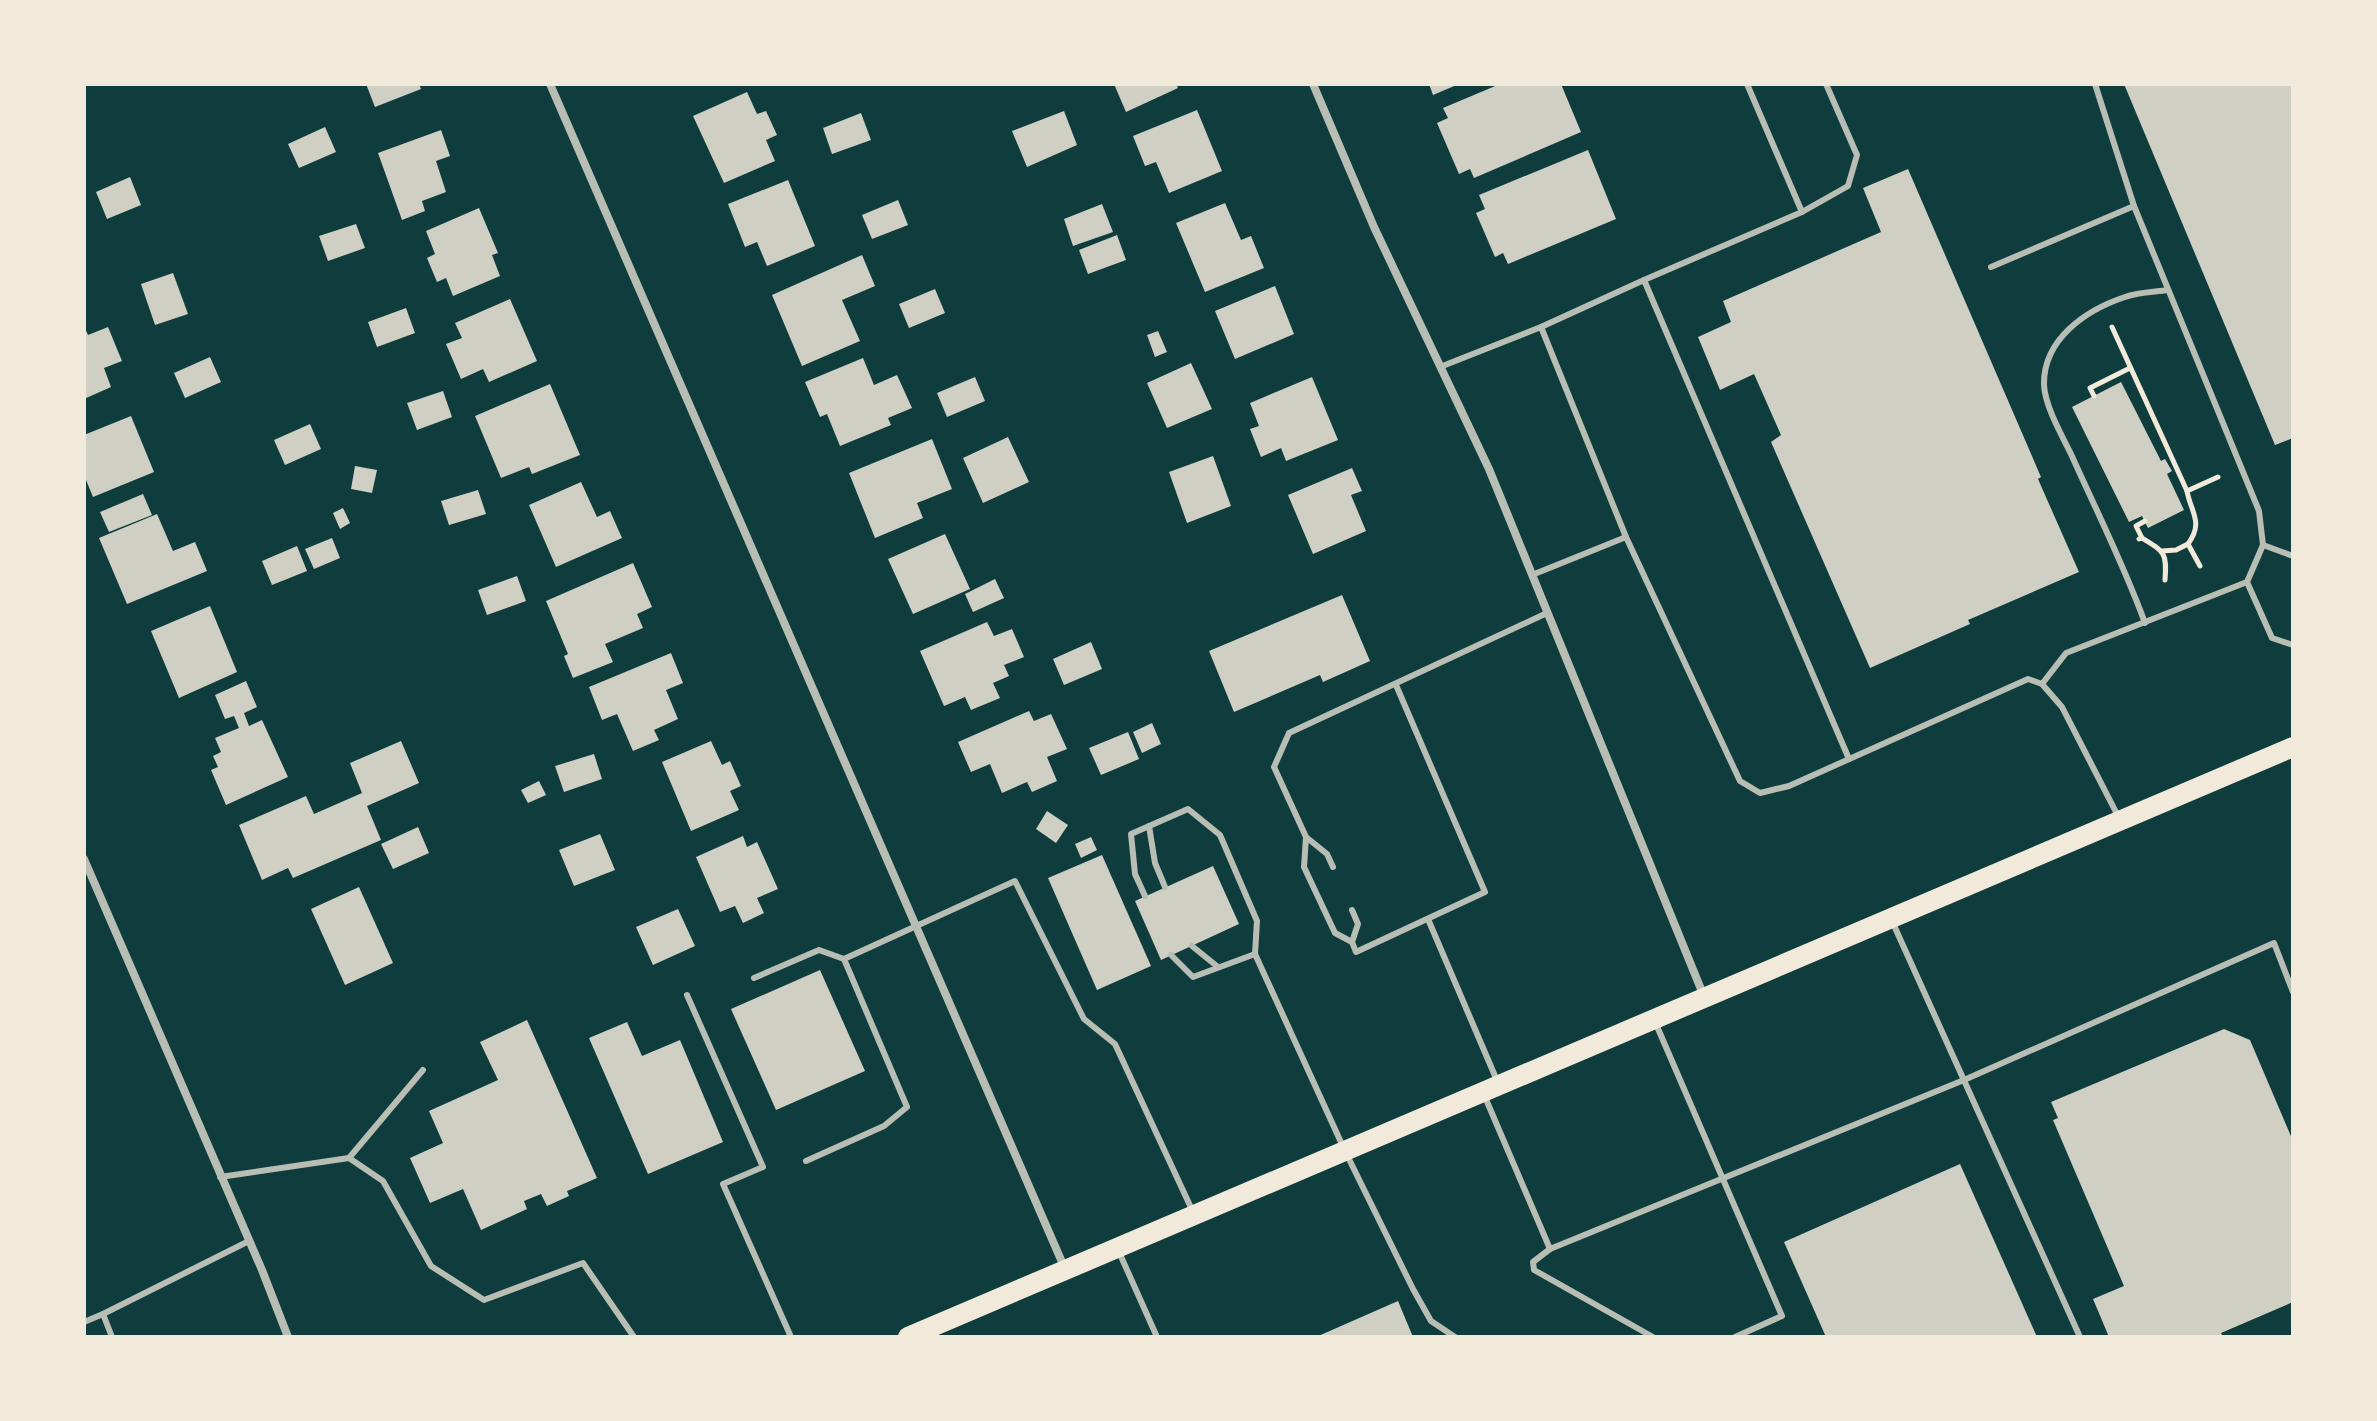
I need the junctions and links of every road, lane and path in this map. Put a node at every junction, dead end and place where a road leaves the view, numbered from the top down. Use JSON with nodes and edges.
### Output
{"nodes":[{"id":1,"x":550,"y":84,"type":"edge"},
{"id":2,"x":1313,"y":84,"type":"edge"},
{"id":3,"x":1747,"y":84,"type":"edge"},
{"id":4,"x":1826,"y":84,"type":"edge"},
{"id":5,"x":2095,"y":84,"type":"edge"},
{"id":6,"x":2134,"y":206,"type":"junction"},
{"id":7,"x":1802,"y":212,"type":"junction"},
{"id":8,"x":1991,"y":267,"type":"dead end"},
{"id":9,"x":1644,"y":280,"type":"junction"},
{"id":10,"x":2168,"y":290,"type":"junction"},
{"id":11,"x":1541,"y":327,"type":"junction"},
{"id":12,"x":1440,"y":367,"type":"junction"},
{"id":13,"x":2094,"y":396,"type":"dead end"},
{"id":14,"x":2220,"y":477,"type":"dead end"},
{"id":15,"x":2187,"y":491,"type":"junction"},
{"id":16,"x":1626,"y":537,"type":"junction"},
{"id":17,"x":2142,"y":538,"type":"dead end"},
{"id":18,"x":2188,"y":544,"type":"junction"},
{"id":19,"x":2263,"y":545,"type":"junction"},
{"id":20,"x":2162,"y":551,"type":"junction"},
{"id":21,"x":2293,"y":556,"type":"edge"},
{"id":22,"x":2200,"y":566,"type":"dead end"},
{"id":23,"x":1532,"y":575,"type":"junction"},
{"id":24,"x":2165,"y":580,"type":"dead end"},
{"id":25,"x":2247,"y":582,"type":"junction"},
{"id":26,"x":1547,"y":613,"type":"junction"},
{"id":27,"x":2145,"y":623,"type":"junction"},
{"id":28,"x":2293,"y":645,"type":"edge"},
{"id":29,"x":2042,"y":684,"type":"junction"},
{"id":30,"x":1396,"y":685,"type":"junction"},
{"id":31,"x":2293,"y":747,"type":"edge"},
{"id":32,"x":1849,"y":759,"type":"junction"},
{"id":33,"x":2120,"y":821,"type":"junction"},
{"id":34,"x":1149,"y":826,"type":"junction"},
{"id":35,"x":1306,"y":837,"type":"junction"},
{"id":36,"x":84,"y":859,"type":"edge"},
{"id":37,"x":1333,"y":867,"type":"dead end"},
{"id":38,"x":1165,"y":887,"type":"dead end"},
{"id":39,"x":1145,"y":896,"type":"dead end"},
{"id":40,"x":1352,"y":910,"type":"dead end"},
{"id":41,"x":1428,"y":919,"type":"junction"},
{"id":42,"x":1892,"y":919,"type":"junction"},
{"id":43,"x":916,"y":927,"type":"junction"},
{"id":44,"x":1352,"y":942,"type":"junction"},
{"id":45,"x":1192,"y":946,"type":"dead end"},
{"id":46,"x":1255,"y":954,"type":"junction"},
{"id":47,"x":1171,"y":955,"type":"dead end"},
{"id":48,"x":844,"y":959,"type":"junction"},
{"id":49,"x":1218,"y":967,"type":"junction"},
{"id":50,"x":754,"y":978,"type":"dead end"},
{"id":51,"x":2293,"y":992,"type":"edge"},
{"id":52,"x":687,"y":995,"type":"dead end"},
{"id":53,"x":1705,"y":999,"type":"junction"},
{"id":54,"x":1655,"y":1021,"type":"junction"},
{"id":55,"x":423,"y":1070,"type":"dead end"},
{"id":56,"x":1964,"y":1080,"type":"junction"},
{"id":57,"x":1492,"y":1090,"type":"junction"},
{"id":58,"x":1345,"y":1151,"type":"junction"},
{"id":59,"x":349,"y":1158,"type":"junction"},
{"id":60,"x":806,"y":1161,"type":"dead end"},
{"id":61,"x":220,"y":1177,"type":"junction"},
{"id":62,"x":1723,"y":1178,"type":"junction"},
{"id":63,"x":1195,"y":1215,"type":"junction"},
{"id":64,"x":249,"y":1241,"type":"junction"},
{"id":65,"x":1118,"y":1248,"type":"junction"},
{"id":66,"x":1550,"y":1249,"type":"junction"},
{"id":67,"x":1065,"y":1270,"type":"junction"},
{"id":68,"x":103,"y":1314,"type":"junction"},
{"id":69,"x":84,"y":1322,"type":"edge"},
{"id":70,"x":112,"y":1337,"type":"edge"},
{"id":71,"x":288,"y":1337,"type":"edge"},
{"id":72,"x":634,"y":1337,"type":"edge"},
{"id":73,"x":791,"y":1337,"type":"edge"},
{"id":74,"x":908,"y":1337,"type":"edge"},
{"id":75,"x":1157,"y":1337,"type":"edge"},
{"id":76,"x":1455,"y":1337,"type":"edge"},
{"id":77,"x":1653,"y":1337,"type":"edge"},
{"id":78,"x":1735,"y":1337,"type":"edge"},
{"id":79,"x":2080,"y":1337,"type":"edge"}],
"edges":[{"from":1,"to":43,"type":"street"},
{"from":2,"to":12,"type":"street"},
{"from":3,"to":7,"type":"lane"},
{"from":4,"to":7,"type":"lane"},
{"from":5,"to":6,"type":"lane"},
{"from":6,"to":8,"type":"lane"},
{"from":6,"to":10,"type":"lane"},
{"from":7,"to":9,"type":"lane"},
{"from":9,"to":11,"type":"lane"},
{"from":9,"to":32,"type":"lane"},
{"from":10,"to":19,"type":"lane"},
{"from":10,"to":27,"type":"lane"},
{"from":11,"to":12,"type":"lane"},
{"from":11,"to":16,"type":"lane"},
{"from":12,"to":23,"type":"street"},
{"from":13,"to":15,"type":"path"},
{"from":14,"to":15,"type":"path"},
{"from":15,"to":18,"type":"path"},
{"from":16,"to":23,"type":"lane"},
{"from":16,"to":32,"type":"lane"},
{"from":17,"to":20,"type":"path"},
{"from":18,"to":20,"type":"path"},
{"from":18,"to":22,"type":"path"},
{"from":19,"to":21,"type":"lane"},
{"from":19,"to":25,"type":"lane"},
{"from":20,"to":24,"type":"path"},
{"from":23,"to":26,"type":"street"},
{"from":25,"to":27,"type":"lane"},
{"from":25,"to":28,"type":"lane"},
{"from":26,"to":30,"type":"lane"},
{"from":26,"to":53,"type":"street"},
{"from":27,"to":29,"type":"lane"},
{"from":29,"to":32,"type":"lane"},
{"from":29,"to":33,"type":"lane"},
{"from":30,"to":35,"type":"lane"},
{"from":30,"to":41,"type":"lane"},
{"from":31,"to":33,"type":"main road"},
{"from":33,"to":42,"type":"main road"},
{"from":34,"to":38,"type":"lane"},
{"from":34,"to":39,"type":"lane"},
{"from":34,"to":46,"type":"lane"},
{"from":35,"to":37,"type":"lane"},
{"from":35,"to":44,"type":"lane"},
{"from":36,"to":61,"type":"street"},
{"from":40,"to":44,"type":"lane"},
{"from":41,"to":44,"type":"lane"},
{"from":41,"to":57,"type":"lane"},
{"from":42,"to":53,"type":"main road"},
{"from":42,"to":56,"type":"lane"},
{"from":43,"to":48,"type":"lane"},
{"from":43,"to":63,"type":"lane"},
{"from":43,"to":67,"type":"street"},
{"from":45,"to":49,"type":"lane"},
{"from":46,"to":49,"type":"lane"},
{"from":46,"to":58,"type":"lane"},
{"from":47,"to":49,"type":"lane"},
{"from":48,"to":50,"type":"lane"},
{"from":48,"to":60,"type":"lane"},
{"from":51,"to":56,"type":"lane"},
{"from":52,"to":73,"type":"lane"},
{"from":53,"to":54,"type":"main road"},
{"from":54,"to":57,"type":"main road"},
{"from":54,"to":62,"type":"lane"},
{"from":55,"to":59,"type":"lane"},
{"from":56,"to":62,"type":"lane"},
{"from":56,"to":79,"type":"lane"},
{"from":57,"to":58,"type":"main road"},
{"from":57,"to":66,"type":"lane"},
{"from":58,"to":63,"type":"main road"},
{"from":58,"to":76,"type":"lane"},
{"from":59,"to":61,"type":"lane"},
{"from":59,"to":72,"type":"lane"},
{"from":61,"to":64,"type":"street"},
{"from":62,"to":66,"type":"lane"},
{"from":62,"to":78,"type":"lane"},
{"from":63,"to":65,"type":"main road"},
{"from":64,"to":68,"type":"lane"},
{"from":64,"to":71,"type":"street"},
{"from":65,"to":67,"type":"main road"},
{"from":65,"to":75,"type":"lane"},
{"from":66,"to":77,"type":"lane"},
{"from":67,"to":74,"type":"main road"},
{"from":68,"to":69,"type":"lane"},
{"from":68,"to":70,"type":"lane"}]}
